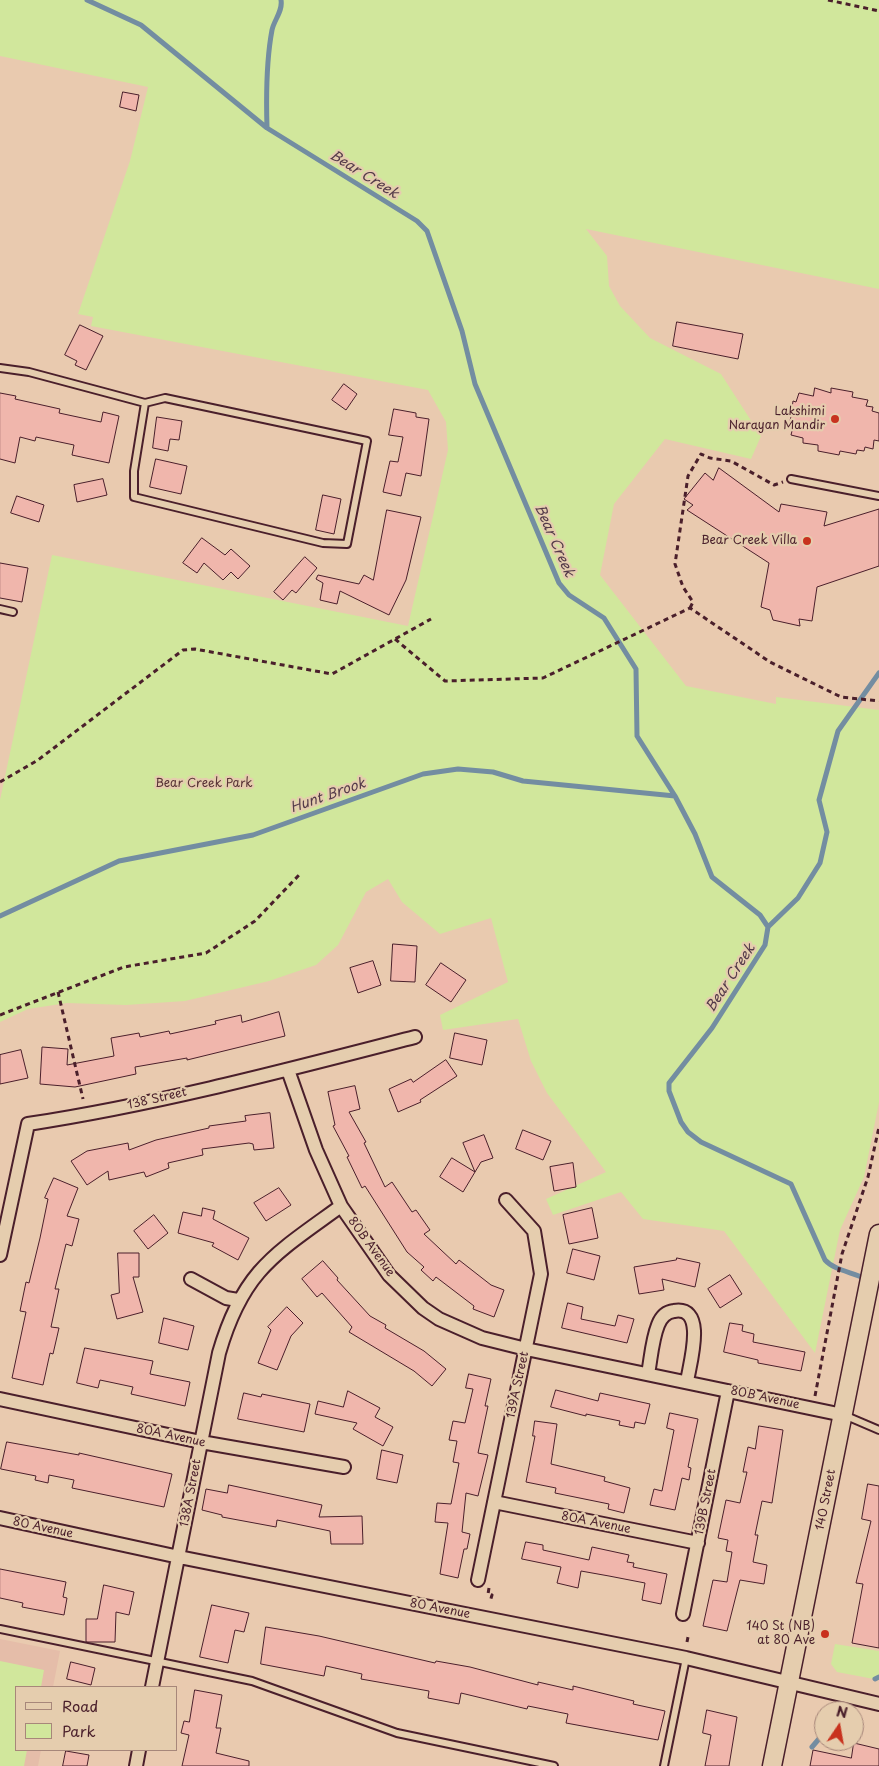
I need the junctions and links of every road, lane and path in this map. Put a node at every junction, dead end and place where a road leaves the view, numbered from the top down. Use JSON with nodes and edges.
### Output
{"nodes":[{"id":1,"x":828,"y":0,"type":"edge"},
{"id":2,"x":879,"y":11,"type":"edge"},
{"id":3,"x":0,"y":368,"type":"edge"},
{"id":4,"x":145,"y":403,"type":"junction"},
{"id":5,"x":790,"y":479,"type":"joint"},
{"id":6,"x":879,"y":496,"type":"edge"},
{"id":7,"x":690,"y":608,"type":"junction"},
{"id":8,"x":0,"y":609,"type":"edge"},
{"id":9,"x":13,"y":612,"type":"dead end"},
{"id":10,"x":431,"y":619,"type":"dead end"},
{"id":11,"x":394,"y":639,"type":"junction"},
{"id":12,"x":879,"y":701,"type":"edge"},
{"id":13,"x":0,"y":782,"type":"edge"},
{"id":14,"x":300,"y":874,"type":"dead end"},
{"id":15,"x":58,"y":992,"type":"junction"},
{"id":16,"x":0,"y":1014,"type":"edge"},
{"id":17,"x":415,"y":1037,"type":"dead end"},
{"id":18,"x":288,"y":1070,"type":"junction"},
{"id":19,"x":82,"y":1099,"type":"dead end"},
{"id":20,"x":879,"y":1127,"type":"edge"},
{"id":21,"x":506,"y":1200,"type":"dead end"},
{"id":22,"x":341,"y":1206,"type":"junction"},
{"id":23,"x":879,"y":1234,"type":"edge"},
{"id":24,"x":0,"y":1255,"type":"edge"},
{"id":25,"x":191,"y":1279,"type":"dead end"},
{"id":26,"x":238,"y":1300,"type":"junction"},
{"id":27,"x":526,"y":1349,"type":"junction"},
{"id":28,"x":648,"y":1374,"type":"junction"},
{"id":29,"x":686,"y":1382,"type":"junction"},
{"id":30,"x":816,"y":1388,"type":"dead end"},
{"id":31,"x":728,"y":1390,"type":"junction"},
{"id":32,"x":0,"y":1399,"type":"edge"},
{"id":33,"x":843,"y":1415,"type":"junction"},
{"id":34,"x":879,"y":1430,"type":"edge"},
{"id":35,"x":201,"y":1442,"type":"junction"},
{"id":36,"x":344,"y":1467,"type":"dead end"},
{"id":37,"x":494,"y":1502,"type":"junction"},
{"id":38,"x":0,"y":1518,"type":"edge"},
{"id":39,"x":698,"y":1543,"type":"junction"},
{"id":40,"x":179,"y":1557,"type":"junction"},
{"id":41,"x":478,"y":1580,"type":"dead end"},
{"id":42,"x":488,"y":1594,"type":"dead end"},
{"id":43,"x":490,"y":1602,"type":"dead end"},
{"id":44,"x":683,"y":1614,"type":"dead end"},
{"id":45,"x":0,"y":1629,"type":"edge"},
{"id":46,"x":688,"y":1637,"type":"dead end"},
{"id":47,"x":687,"y":1642,"type":"dead end"},
{"id":48,"x":686,"y":1658,"type":"junction"},
{"id":49,"x":158,"y":1662,"type":"junction"},
{"id":50,"x":789,"y":1683,"type":"junction"},
{"id":51,"x":152,"y":1686,"type":"edge"},
{"id":52,"x":879,"y":1704,"type":"edge"},
{"id":53,"x":139,"y":1751,"type":"edge"},
{"id":54,"x":136,"y":1766,"type":"edge"},
{"id":55,"x":554,"y":1766,"type":"edge"},
{"id":56,"x":664,"y":1766,"type":"edge"},
{"id":57,"x":772,"y":1766,"type":"edge"}],
"edges":[{"from":1,"to":2,"type":"path"},
{"from":3,"to":4,"type":"lane"},
{"from":4,"to":4,"type":"lane"},
{"from":5,"to":6,"type":"lane"},
{"from":5,"to":7,"type":"path"},
{"from":7,"to":11,"type":"path"},
{"from":7,"to":12,"type":"path"},
{"from":8,"to":9,"type":"lane"},
{"from":10,"to":11,"type":"path"},
{"from":11,"to":13,"type":"path"},
{"from":14,"to":15,"type":"path"},
{"from":15,"to":16,"type":"path"},
{"from":15,"to":19,"type":"path"},
{"from":17,"to":18,"type":"street","name":"138 Street"},
{"from":18,"to":22,"type":"street","name":"80B Avenue"},
{"from":18,"to":24,"type":"street","name":"138 Street"},
{"from":20,"to":30,"type":"path"},
{"from":21,"to":27,"type":"street","name":"139A Street"},
{"from":22,"to":26,"type":"street","name":"138A Street"},
{"from":22,"to":27,"type":"street","name":"80B Avenue"},
{"from":23,"to":33,"type":"main road","name":"140 Street"},
{"from":25,"to":26,"type":"street"},
{"from":26,"to":35,"type":"street","name":"138A Street"},
{"from":27,"to":28,"type":"street","name":"80B Avenue"},
{"from":27,"to":37,"type":"street","name":"139A Street"},
{"from":28,"to":29,"type":"street","name":"80B Avenue"},
{"from":28,"to":29,"type":"street"},
{"from":29,"to":31,"type":"street","name":"80B Avenue"},
{"from":31,"to":33,"type":"street","name":"80B Avenue"},
{"from":31,"to":39,"type":"street","name":"139B Street"},
{"from":32,"to":35,"type":"street","name":"80A Avenue"},
{"from":33,"to":34,"type":"lane"},
{"from":33,"to":50,"type":"main road","name":"140 Street"},
{"from":35,"to":36,"type":"street","name":"80A Avenue"},
{"from":35,"to":40,"type":"street","name":"138A Street"},
{"from":37,"to":39,"type":"street","name":"80A Avenue"},
{"from":37,"to":41,"type":"street","name":"139A Street"},
{"from":38,"to":40,"type":"street","name":"80 Avenue"},
{"from":39,"to":44,"type":"street","name":"139B Street"},
{"from":40,"to":48,"type":"street","name":"80 Avenue"},
{"from":40,"to":49,"type":"street","name":"138A Street"},
{"from":42,"to":43,"type":"path"},
{"from":45,"to":49,"type":"lane"},
{"from":46,"to":47,"type":"path"},
{"from":48,"to":50,"type":"street","name":"80 Avenue"},
{"from":48,"to":56,"type":"lane"},
{"from":49,"to":51,"type":"street","name":"138A Street"},
{"from":49,"to":55,"type":"lane"},
{"from":50,"to":52,"type":"street","name":"80 Avenue"},
{"from":50,"to":57,"type":"main road","name":"140 Street"},
{"from":53,"to":54,"type":"street"}]}
